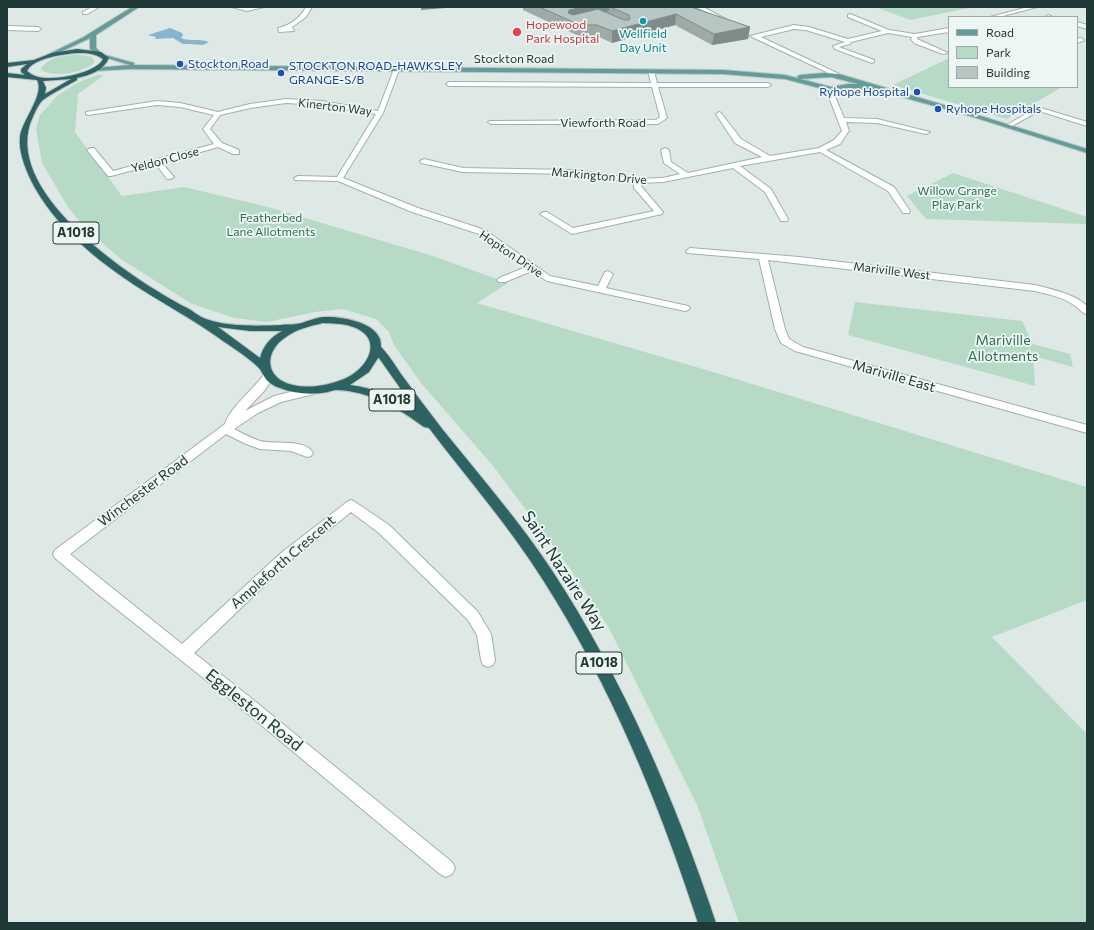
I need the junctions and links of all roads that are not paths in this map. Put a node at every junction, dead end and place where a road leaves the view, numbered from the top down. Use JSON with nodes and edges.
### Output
{"nodes":[{"id":1,"x":96,"y":7,"type":"edge"},
{"id":2,"x":136,"y":7,"type":"edge"},
{"id":3,"x":235,"y":7,"type":"edge"},
{"id":4,"x":261,"y":7,"type":"edge"},
{"id":5,"x":309,"y":7,"type":"edge"},
{"id":6,"x":699,"y":7,"type":"edge"},
{"id":7,"x":1034,"y":7,"type":"edge"},
{"id":8,"x":85,"y":13,"type":"dead end"},
{"id":9,"x":850,"y":16,"type":"dead end"},
{"id":10,"x":997,"y":16,"type":"edge"},
{"id":11,"x":289,"y":27,"type":"dead end"},
{"id":12,"x":736,"y":27,"type":"edge"},
{"id":13,"x":7,"y":28,"type":"edge"},
{"id":14,"x":38,"y":29,"type":"dead end"},
{"id":15,"x":948,"y":30,"type":"edge"},
{"id":16,"x":888,"y":31,"type":"junction"},
{"id":17,"x":750,"y":34,"type":"edge"},
{"id":18,"x":93,"y":35,"type":"junction"},
{"id":19,"x":915,"y":36,"type":"junction"},
{"id":20,"x":756,"y":37,"type":"junction"},
{"id":21,"x":848,"y":41,"type":"junction"},
{"id":22,"x":945,"y":53,"type":"dead end"},
{"id":23,"x":100,"y":54,"type":"junction"},
{"id":24,"x":50,"y":55,"type":"junction"},
{"id":25,"x":35,"y":61,"type":"junction"},
{"id":26,"x":872,"y":61,"type":"dead end"},
{"id":27,"x":812,"y":63,"type":"junction"},
{"id":28,"x":7,"y":65,"type":"edge"},
{"id":29,"x":147,"y":68,"type":"junction"},
{"id":30,"x":396,"y":70,"type":"junction"},
{"id":31,"x":92,"y":71,"type":"junction"},
{"id":32,"x":651,"y":71,"type":"junction"},
{"id":33,"x":7,"y":75,"type":"edge"},
{"id":34,"x":818,"y":75,"type":"junction"},
{"id":35,"x":837,"y":75,"type":"junction"},
{"id":36,"x":785,"y":77,"type":"junction"},
{"id":37,"x":37,"y":78,"type":"junction"},
{"id":38,"x":849,"y":83,"type":"junction"},
{"id":39,"x":449,"y":84,"type":"dead end"},
{"id":40,"x":656,"y":85,"type":"junction"},
{"id":41,"x":768,"y":85,"type":"dead end"},
{"id":42,"x":818,"y":85,"type":"junction"},
{"id":43,"x":831,"y":89,"type":"junction"},
{"id":44,"x":40,"y":99,"type":"junction"},
{"id":45,"x":88,"y":113,"type":"dead end"},
{"id":46,"x":380,"y":113,"type":"junction"},
{"id":47,"x":218,"y":114,"type":"junction"},
{"id":48,"x":719,"y":114,"type":"dead end"},
{"id":49,"x":841,"y":120,"type":"junction"},
{"id":50,"x":491,"y":122,"type":"dead end"},
{"id":51,"x":1087,"y":124,"type":"edge"},
{"id":52,"x":1008,"y":126,"type":"junction"},
{"id":53,"x":926,"y":132,"type":"dead end"},
{"id":54,"x":219,"y":145,"type":"junction"},
{"id":55,"x":91,"y":150,"type":"dead end"},
{"id":56,"x":665,"y":150,"type":"dead end"},
{"id":57,"x":821,"y":150,"type":"junction"},
{"id":58,"x":1087,"y":151,"type":"edge"},
{"id":59,"x":236,"y":152,"type":"dead end"},
{"id":60,"x":769,"y":158,"type":"junction"},
{"id":61,"x":424,"y":161,"type":"dead end"},
{"id":62,"x":158,"y":162,"type":"junction"},
{"id":63,"x":735,"y":166,"type":"junction"},
{"id":64,"x":686,"y":175,"type":"junction"},
{"id":65,"x":170,"y":177,"type":"dead end"},
{"id":66,"x":298,"y":178,"type":"dead end"},
{"id":67,"x":338,"y":179,"type":"junction"},
{"id":68,"x":638,"y":181,"type":"junction"},
{"id":69,"x":906,"y":211,"type":"dead end"},
{"id":70,"x":544,"y":214,"type":"dead end"},
{"id":71,"x":784,"y":219,"type":"dead end"},
{"id":72,"x":690,"y":251,"type":"dead end"},
{"id":73,"x":763,"y":258,"type":"junction"},
{"id":74,"x":532,"y":268,"type":"junction"},
{"id":75,"x":608,"y":274,"type":"dead end"},
{"id":76,"x":502,"y":280,"type":"dead end"},
{"id":77,"x":601,"y":289,"type":"junction"},
{"id":78,"x":685,"y":308,"type":"dead end"},
{"id":79,"x":1087,"y":311,"type":"edge"},
{"id":80,"x":202,"y":321,"type":"junction"},
{"id":81,"x":299,"y":326,"type":"junction"},
{"id":82,"x":378,"y":350,"type":"junction"},
{"id":83,"x":267,"y":372,"type":"junction"},
{"id":84,"x":337,"y":386,"type":"junction"},
{"id":85,"x":310,"y":390,"type":"junction"},
{"id":86,"x":225,"y":429,"type":"junction"},
{"id":87,"x":1087,"y":429,"type":"edge"},
{"id":88,"x":438,"y":432,"type":"junction"},
{"id":89,"x":307,"y":453,"type":"dead end"},
{"id":90,"x":60,"y":554,"type":"joint"},
{"id":91,"x":183,"y":653,"type":"junction"},
{"id":92,"x":488,"y":660,"type":"dead end"},
{"id":93,"x":446,"y":868,"type":"dead end"},
{"id":94,"x":707,"y":923,"type":"edge"}],
"edges":[{"from":1,"to":8,"type":"street"},
{"from":2,"to":18,"type":"main road"},
{"from":3,"to":4,"type":"street"},
{"from":5,"to":11,"type":"street"},
{"from":6,"to":12,"type":"street"},
{"from":7,"to":10,"type":"street"},
{"from":9,"to":16,"type":"street"},
{"from":13,"to":14,"type":"street"},
{"from":15,"to":19,"type":"street"},
{"from":16,"to":19,"type":"street"},
{"from":16,"to":21,"type":"street"},
{"from":17,"to":20,"type":"street"},
{"from":18,"to":23,"type":"main road"},
{"from":18,"to":24,"type":"main road"},
{"from":19,"to":22,"type":"street"},
{"from":20,"to":21,"type":"street"},
{"from":20,"to":27,"type":"street"},
{"from":21,"to":26,"type":"street"},
{"from":23,"to":24,"type":"highway","name":"Stockton Road"},
{"from":23,"to":29,"type":"main road","name":"Stockton Road"},
{"from":23,"to":31,"type":"highway"},
{"from":24,"to":25,"type":"highway","name":"Stockton Road"},
{"from":25,"to":28,"type":"highway","name":"Stockton Road"},
{"from":25,"to":37,"type":"highway"},
{"from":27,"to":34,"type":"street"},
{"from":27,"to":35,"type":"street"},
{"from":29,"to":30,"type":"main road","name":"Stockton Road"},
{"from":29,"to":31,"type":"main road","name":"Stockton Road"},
{"from":30,"to":32,"type":"main road","name":"Stockton Road"},
{"from":30,"to":46,"type":"street"},
{"from":31,"to":37,"type":"highway","name":"Stockton Road"},
{"from":31,"to":44,"type":"highway"},
{"from":32,"to":36,"type":"main road","name":"Stockton Road"},
{"from":32,"to":40,"type":"street","name":"Viewforth Road"},
{"from":33,"to":37,"type":"highway","name":"Stockton Road"},
{"from":34,"to":35,"type":"main road","name":"Stockton Road"},
{"from":34,"to":36,"type":"main road","name":"Stockton Road"},
{"from":34,"to":42,"type":"main road"},
{"from":35,"to":38,"type":"main road","name":"Stockton Road"},
{"from":36,"to":42,"type":"main road","name":"Stockton Road"},
{"from":37,"to":44,"type":"highway","name":"Saint Nazaire Way","number":"A1018"},
{"from":38,"to":43,"type":"main road","name":"Stockton Road"},
{"from":38,"to":52,"type":"main road","name":"Stockton Road"},
{"from":39,"to":40,"type":"street","name":"Stockton Road"},
{"from":40,"to":41,"type":"street","name":"Stockton Road"},
{"from":40,"to":50,"type":"street","name":"Viewforth Road"},
{"from":42,"to":43,"type":"main road","name":"Stockton Road"},
{"from":43,"to":49,"type":"street","name":"Markington Drive"},
{"from":44,"to":80,"type":"highway","name":"Saint Nazaire Way","number":"A1018"},
{"from":45,"to":47,"type":"street"},
{"from":46,"to":47,"type":"street","name":"Kinerton Way"},
{"from":46,"to":67,"type":"street"},
{"from":47,"to":54,"type":"street"},
{"from":48,"to":60,"type":"street"},
{"from":49,"to":53,"type":"street"},
{"from":49,"to":57,"type":"street","name":"Markington Drive"},
{"from":51,"to":52,"type":"street"},
{"from":52,"to":58,"type":"main road","name":"Stockton Road"},
{"from":54,"to":59,"type":"street"},
{"from":54,"to":62,"type":"street","name":"Yeldon Close"},
{"from":55,"to":62,"type":"street","name":"Yeldon Close"},
{"from":56,"to":64,"type":"street"},
{"from":57,"to":60,"type":"street","name":"Markington Drive"},
{"from":57,"to":69,"type":"street"},
{"from":60,"to":63,"type":"street","name":"Markington Drive"},
{"from":61,"to":68,"type":"street","name":"Markington Drive"},
{"from":62,"to":65,"type":"street"},
{"from":63,"to":64,"type":"street","name":"Markington Drive"},
{"from":63,"to":71,"type":"street"},
{"from":64,"to":68,"type":"street","name":"Markington Drive"},
{"from":66,"to":67,"type":"street","name":"Hopton Drive"},
{"from":67,"to":74,"type":"street","name":"Hopton Drive"},
{"from":68,"to":70,"type":"street"},
{"from":72,"to":73,"type":"street","name":"Mariville West"},
{"from":73,"to":79,"type":"street","name":"Mariville West"},
{"from":73,"to":87,"type":"street","name":"Mariville East"},
{"from":74,"to":76,"type":"street"},
{"from":74,"to":77,"type":"street","name":"Hopton Drive"},
{"from":75,"to":77,"type":"street"},
{"from":77,"to":78,"type":"street","name":"Hopton Drive"},
{"from":80,"to":81,"type":"highway","name":"Saint Nazaire Way","number":"A1018"},
{"from":80,"to":83,"type":"highway","name":"Saint Nazaire Way","number":"A1018"},
{"from":81,"to":82,"type":"highway","name":"Saint Nazaire Way","number":"A1018"},
{"from":81,"to":83,"type":"highway","name":"Saint Nazaire Way","number":"A1018"},
{"from":82,"to":84,"type":"highway","name":"Saint Nazaire Way","number":"A1018"},
{"from":82,"to":88,"type":"highway","name":"Saint Nazaire Way","number":"A1018"},
{"from":83,"to":85,"type":"highway","name":"Saint Nazaire Way","number":"A1018"},
{"from":83,"to":86,"type":"street"},
{"from":84,"to":85,"type":"highway","name":"Saint Nazaire Way","number":"A1018"},
{"from":84,"to":88,"type":"highway","name":"Saint Nazaire Way","number":"A1018"},
{"from":85,"to":86,"type":"street"},
{"from":86,"to":89,"type":"street"},
{"from":86,"to":90,"type":"street","name":"Winchester Road"},
{"from":88,"to":94,"type":"highway","name":"Saint Nazaire Way","number":"A1018"},
{"from":90,"to":91,"type":"street","name":"Eggleston Road"},
{"from":91,"to":92,"type":"street","name":"Ampleforth Crescent"},
{"from":91,"to":93,"type":"street","name":"Eggleston Road"}]}
